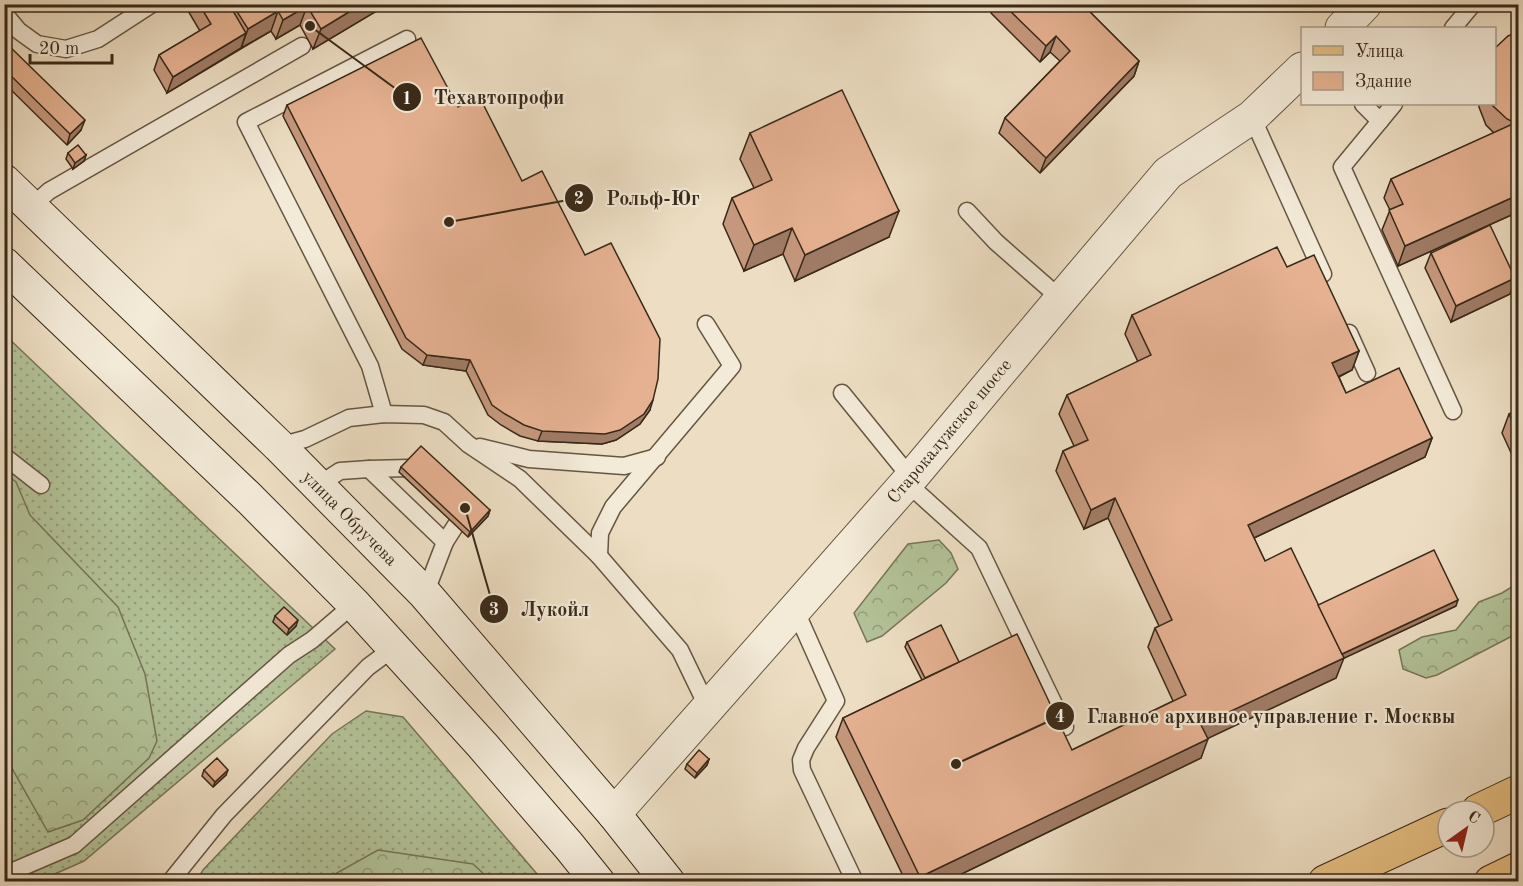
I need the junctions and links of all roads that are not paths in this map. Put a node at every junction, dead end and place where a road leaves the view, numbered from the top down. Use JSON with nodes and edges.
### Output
{"nodes":[{"id":1,"x":152,"y":4,"type":"edge"},
{"id":2,"x":1365,"y":4,"type":"edge"},
{"id":3,"x":1473,"y":4,"type":"edge"},
{"id":4,"x":4,"y":22,"type":"edge"},
{"id":5,"x":1343,"y":27,"type":"edge"},
{"id":6,"x":1454,"y":27,"type":"edge"},
{"id":7,"x":407,"y":39,"type":"dead end"},
{"id":8,"x":302,"y":46,"type":"dead end"},
{"id":9,"x":1301,"y":70,"type":"edge"},
{"id":10,"x":1364,"y":105,"type":"edge"},
{"id":11,"x":1393,"y":105,"type":"edge"},
{"id":12,"x":1252,"y":117,"type":"junction"},
{"id":13,"x":1380,"y":120,"type":"junction"},
{"id":14,"x":4,"y":181,"type":"edge"},
{"id":15,"x":31,"y":207,"type":"junction"},
{"id":16,"x":967,"y":211,"type":"dead end"},
{"id":17,"x":4,"y":264,"type":"edge"},
{"id":18,"x":1329,"y":290,"type":"edge"},
{"id":19,"x":1061,"y":299,"type":"junction"},
{"id":20,"x":1344,"y":321,"type":"edge"},
{"id":21,"x":706,"y":324,"type":"dead end"},
{"id":22,"x":1367,"y":373,"type":"dead end"},
{"id":23,"x":842,"y":393,"type":"dead end"},
{"id":24,"x":1453,"y":411,"type":"dead end"},
{"id":25,"x":384,"y":414,"type":"junction"},
{"id":26,"x":468,"y":444,"type":"junction"},
{"id":27,"x":279,"y":446,"type":"junction"},
{"id":28,"x":4,"y":456,"type":"edge"},
{"id":29,"x":657,"y":457,"type":"junction"},
{"id":30,"x":369,"y":469,"type":"junction"},
{"id":31,"x":909,"y":480,"type":"junction"},
{"id":32,"x":426,"y":484,"type":"edge"},
{"id":33,"x":41,"y":485,"type":"dead end"},
{"id":34,"x":317,"y":486,"type":"junction"},
{"id":35,"x":443,"y":501,"type":"edge"},
{"id":36,"x":445,"y":542,"type":"junction"},
{"id":37,"x":599,"y":556,"type":"junction"},
{"id":38,"x":425,"y":594,"type":"junction"},
{"id":39,"x":354,"y":604,"type":"junction"},
{"id":40,"x":795,"y":609,"type":"junction"},
{"id":41,"x":394,"y":647,"type":"junction"},
{"id":42,"x":708,"y":708,"type":"junction"},
{"id":43,"x":1065,"y":727,"type":"dead end"},
{"id":44,"x":1518,"y":792,"type":"edge"},
{"id":45,"x":1496,"y":802,"type":"edge"},
{"id":46,"x":614,"y":813,"type":"junction"},
{"id":47,"x":1436,"y":831,"type":"edge"},
{"id":48,"x":1518,"y":869,"type":"edge"},
{"id":49,"x":4,"y":875,"type":"edge"},
{"id":50,"x":170,"y":882,"type":"edge"},
{"id":51,"x":598,"y":882,"type":"edge"},
{"id":52,"x":668,"y":882,"type":"edge"},
{"id":53,"x":855,"y":882,"type":"edge"},
{"id":54,"x":1325,"y":882,"type":"edge"},
{"id":55,"x":1491,"y":882,"type":"edge"}],
"edges":[{"from":1,"to":4,"type":"lane"},
{"from":2,"to":5,"type":"main road"},
{"from":3,"to":6,"type":"lane"},
{"from":7,"to":25,"type":"lane"},
{"from":8,"to":15,"type":"lane"},
{"from":9,"to":12,"type":"main road","name":"Старокалужское шоссе"},
{"from":10,"to":13,"type":"lane"},
{"from":11,"to":13,"type":"lane"},
{"from":12,"to":18,"type":"lane"},
{"from":12,"to":19,"type":"main road","name":"Старокалужское шоссе"},
{"from":13,"to":24,"type":"lane"},
{"from":14,"to":15,"type":"main road","name":"улица Обручева"},
{"from":15,"to":27,"type":"main road","name":"улица Обручева"},
{"from":16,"to":19,"type":"lane"},
{"from":17,"to":39,"type":"main road"},
{"from":19,"to":31,"type":"main road","name":"Старокалужское шоссе"},
{"from":20,"to":22,"type":"lane"},
{"from":21,"to":29,"type":"lane"},
{"from":23,"to":31,"type":"lane"},
{"from":25,"to":26,"type":"lane"},
{"from":25,"to":27,"type":"lane"},
{"from":26,"to":29,"type":"lane"},
{"from":26,"to":37,"type":"lane"},
{"from":27,"to":34,"type":"main road","name":"улица Обручева"},
{"from":28,"to":33,"type":"lane"},
{"from":29,"to":37,"type":"lane"},
{"from":30,"to":32,"type":"lane"},
{"from":30,"to":34,"type":"lane"},
{"from":30,"to":36,"type":"lane"},
{"from":31,"to":40,"type":"main road","name":"Старокалужское шоссе"},
{"from":31,"to":43,"type":"lane"},
{"from":34,"to":38,"type":"main road","name":"улица Обручева"},
{"from":35,"to":36,"type":"lane"},
{"from":36,"to":38,"type":"lane"},
{"from":37,"to":42,"type":"lane"},
{"from":38,"to":46,"type":"main road","name":"улица Обручева"},
{"from":39,"to":41,"type":"main road"},
{"from":39,"to":49,"type":"lane"},
{"from":40,"to":42,"type":"main road","name":"Старокалужское шоссе"},
{"from":40,"to":53,"type":"lane"},
{"from":41,"to":50,"type":"lane"},
{"from":41,"to":51,"type":"main road"},
{"from":42,"to":46,"type":"main road","name":"Старокалужское шоссе"},
{"from":44,"to":45,"type":"main road"},
{"from":46,"to":52,"type":"main road","name":"улица Обручева"},
{"from":47,"to":54,"type":"main road"},
{"from":48,"to":55,"type":"main road"}]}
